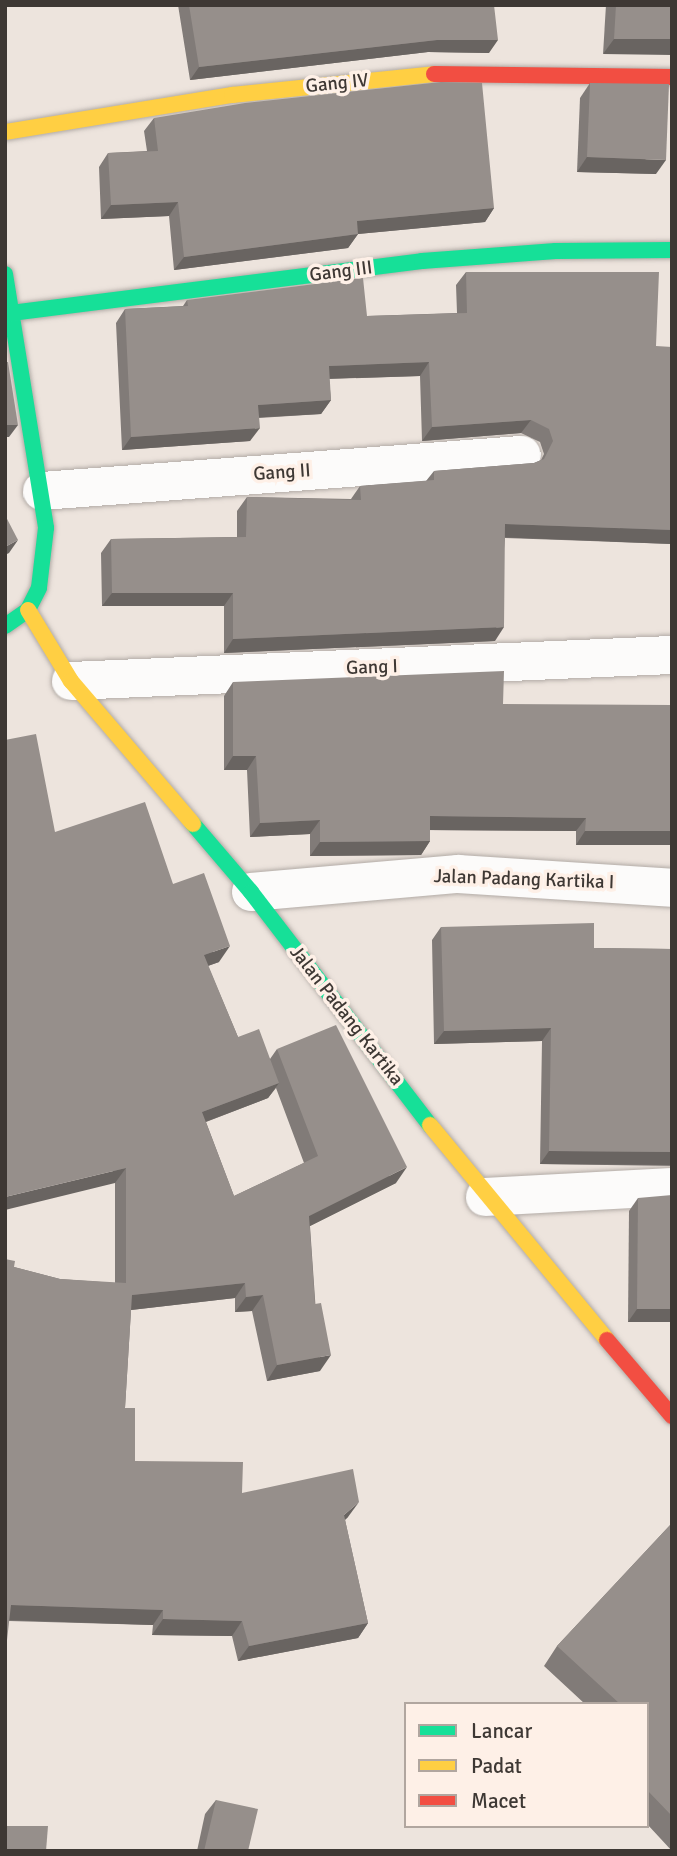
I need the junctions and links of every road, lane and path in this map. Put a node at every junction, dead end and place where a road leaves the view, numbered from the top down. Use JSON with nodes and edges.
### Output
{"nodes":[{"id":1,"x":672,"y":77,"type":"edge"},
{"id":2,"x":5,"y":132,"type":"edge"},
{"id":3,"x":672,"y":250,"type":"edge"},
{"id":4,"x":5,"y":274,"type":"edge"},
{"id":5,"x":11,"y":313,"type":"junction"},
{"id":6,"x":522,"y":455,"type":"dead end"},
{"id":7,"x":42,"y":491,"type":"junction"},
{"id":8,"x":28,"y":610,"type":"junction"},
{"id":9,"x":5,"y":626,"type":"edge"},
{"id":10,"x":672,"y":655,"type":"edge"},
{"id":11,"x":71,"y":681,"type":"junction"},
{"id":12,"x":672,"y":888,"type":"edge"},
{"id":13,"x":251,"y":892,"type":"junction"},
{"id":14,"x":672,"y":1186,"type":"edge"},
{"id":15,"x":485,"y":1197,"type":"junction"},
{"id":16,"x":672,"y":1416,"type":"edge"}],
"edges":[{"from":1,"to":2,"type":"street","name":"Gang IV"},
{"from":3,"to":5,"type":"street","name":"Gang III"},
{"from":4,"to":5,"type":"street"},
{"from":5,"to":7,"type":"street"},
{"from":6,"to":7,"type":"street","name":"Gang II"},
{"from":7,"to":8,"type":"street"},
{"from":8,"to":9,"type":"street"},
{"from":8,"to":11,"type":"street","name":"Jalan Padang Kartika"},
{"from":10,"to":11,"type":"street","name":"Gang I"},
{"from":11,"to":13,"type":"street","name":"Jalan Padang Kartika"},
{"from":12,"to":13,"type":"street","name":"Jalan Padang Kartika I"},
{"from":13,"to":15,"type":"street","name":"Jalan Padang Kartika"},
{"from":14,"to":15,"type":"street"},
{"from":15,"to":16,"type":"street","name":"Jalan Padang Kartika"}]}
